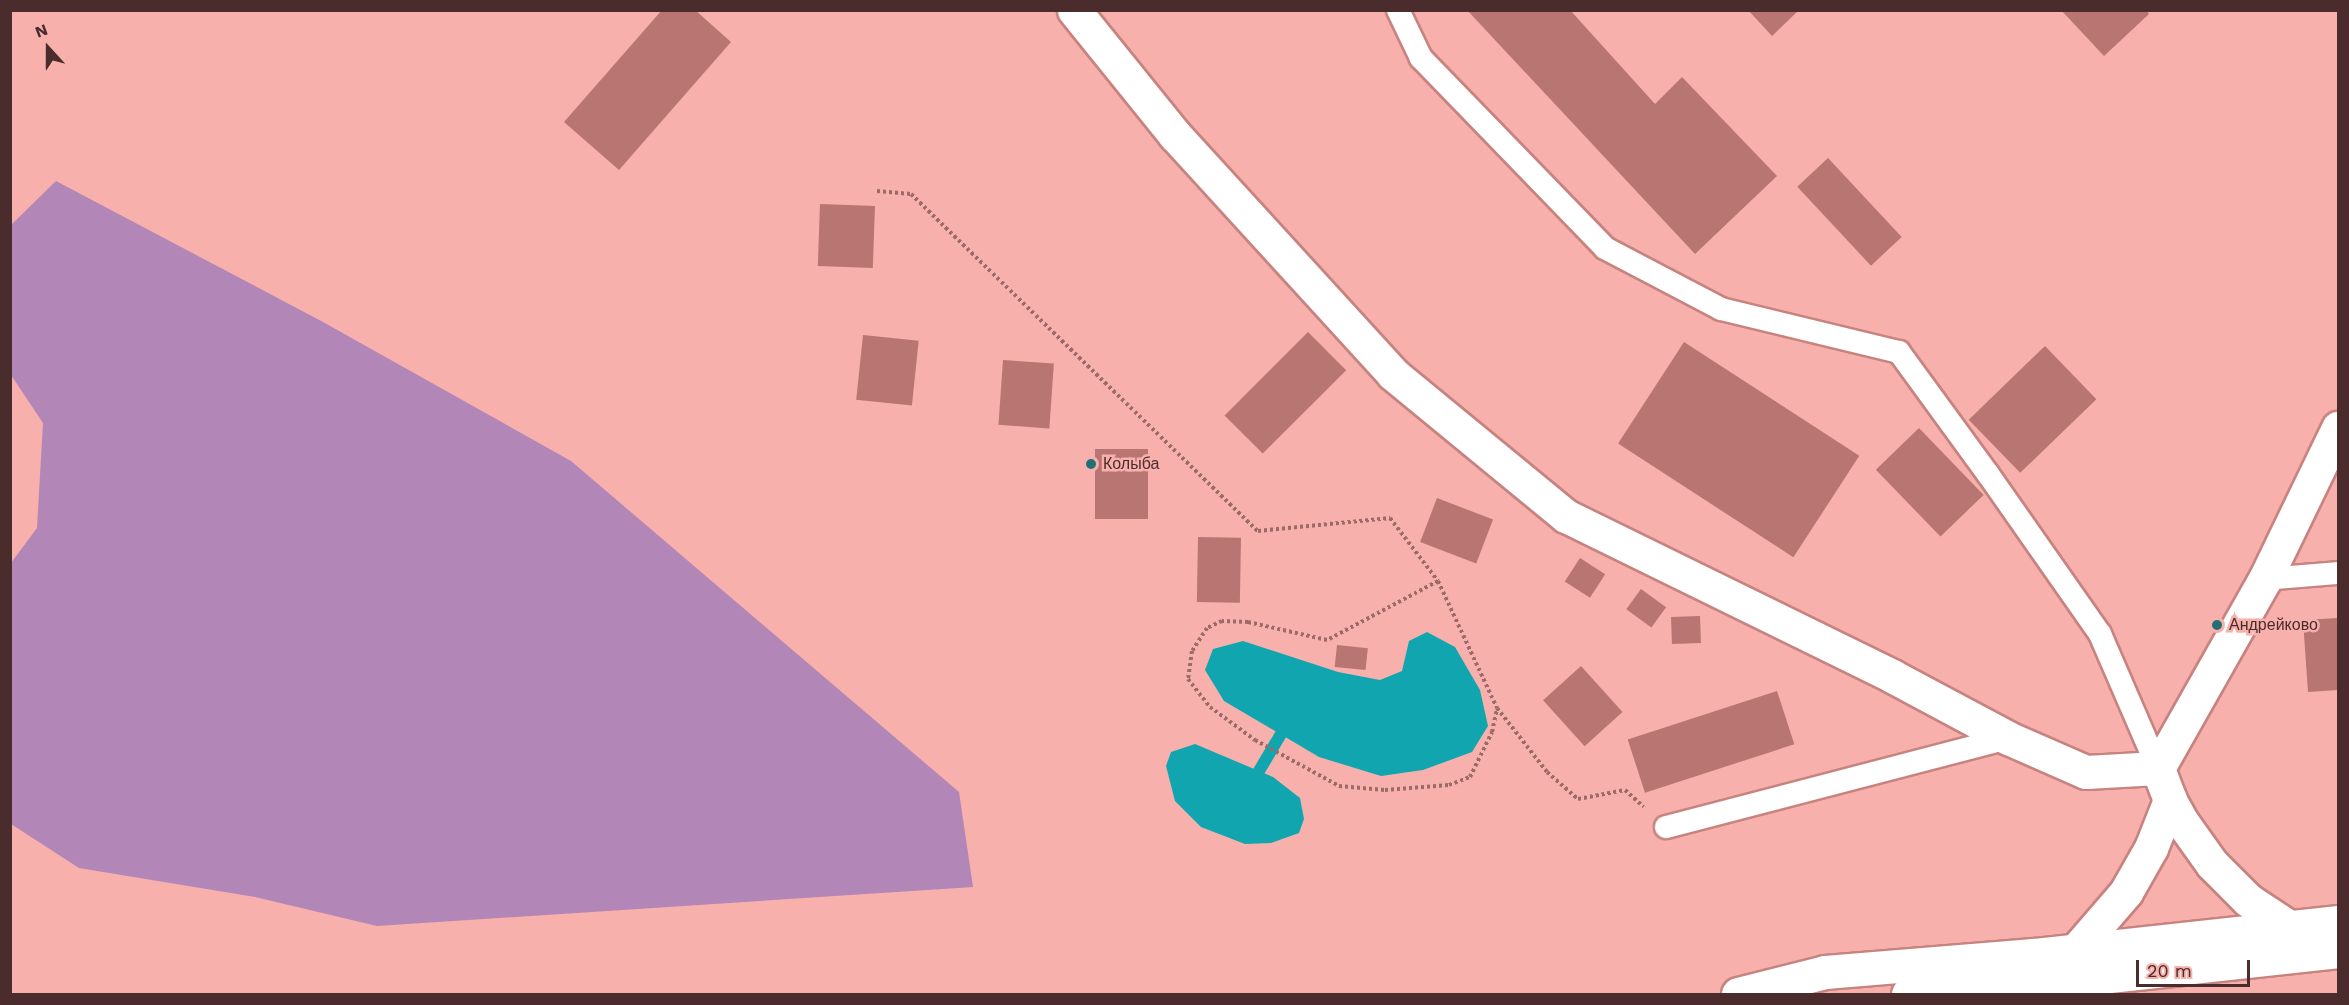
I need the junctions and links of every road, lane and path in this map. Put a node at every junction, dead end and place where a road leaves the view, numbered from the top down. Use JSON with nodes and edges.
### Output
{"nodes":[{"id":1,"x":1074,"y":10,"type":"edge"},
{"id":2,"x":1398,"y":10,"type":"edge"},
{"id":3,"x":877,"y":191,"type":"dead end"},
{"id":4,"x":2338,"y":428,"type":"edge"},
{"id":5,"x":2338,"y":573,"type":"edge"},
{"id":6,"x":2265,"y":579,"type":"junction"},
{"id":7,"x":1438,"y":581,"type":"junction"},
{"id":8,"x":1497,"y":708,"type":"junction"},
{"id":9,"x":2008,"y":738,"type":"junction"},
{"id":10,"x":2158,"y":768,"type":"junction"},
{"id":11,"x":2170,"y":800,"type":"junction"},
{"id":12,"x":1666,"y":827,"type":"joint"},
{"id":13,"x":2338,"y":922,"type":"edge"},
{"id":14,"x":2289,"y":927,"type":"junction"},
{"id":15,"x":2076,"y":950,"type":"junction"},
{"id":16,"x":2338,"y":951,"type":"edge"},
{"id":17,"x":1738,"y":994,"type":"edge"},
{"id":18,"x":1908,"y":994,"type":"edge"}],
"edges":[{"from":1,"to":9,"type":"main road"},
{"from":2,"to":10,"type":"lane"},
{"from":3,"to":7,"type":"path"},
{"from":4,"to":6,"type":"main road"},
{"from":5,"to":6,"type":"lane"},
{"from":6,"to":10,"type":"main road"},
{"from":7,"to":8,"type":"path"},
{"from":7,"to":8,"type":"path"},
{"from":8,"to":12,"type":"path"},
{"from":9,"to":10,"type":"main road"},
{"from":9,"to":12,"type":"lane"},
{"from":10,"to":11,"type":"main road"},
{"from":11,"to":14,"type":"main road"},
{"from":11,"to":15,"type":"main road"},
{"from":13,"to":14,"type":"main road"},
{"from":14,"to":15,"type":"main road"},
{"from":15,"to":17,"type":"main road"},
{"from":16,"to":18,"type":"main road"}]}
